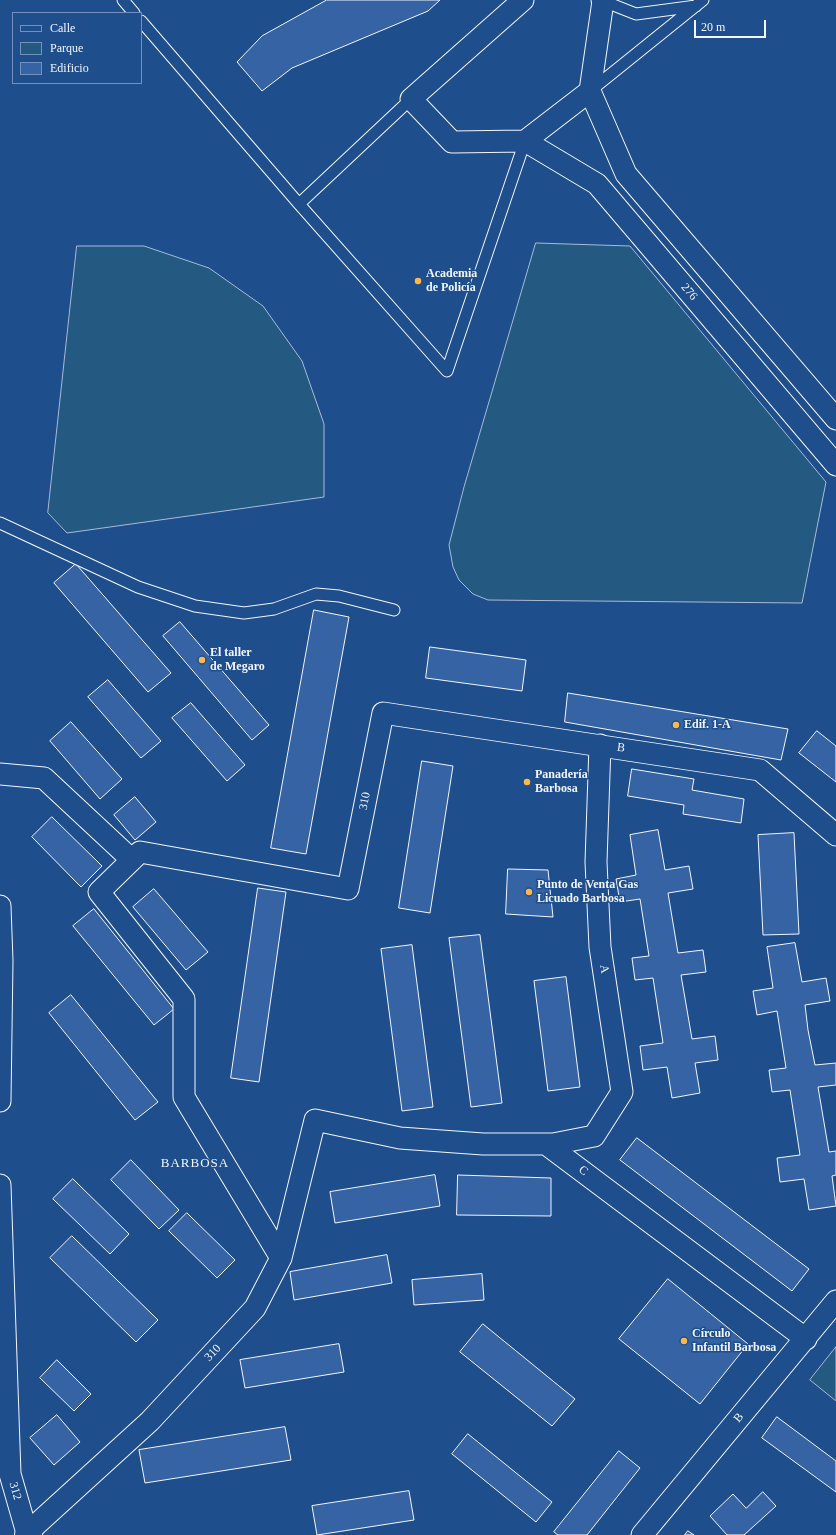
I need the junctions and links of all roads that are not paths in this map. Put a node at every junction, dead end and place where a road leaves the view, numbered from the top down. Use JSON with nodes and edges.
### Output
{"nodes":[{"id":1,"x":123,"y":0,"type":"edge"},
{"id":2,"x":523,"y":0,"type":"edge"},
{"id":3,"x":603,"y":1,"type":"edge"},
{"id":4,"x":699,"y":3,"type":"edge"},
{"id":5,"x":133,"y":12,"type":"edge"},
{"id":6,"x":142,"y":22,"type":"edge"},
{"id":7,"x":590,"y":91,"type":"junction"},
{"id":8,"x":411,"y":99,"type":"junction"},
{"id":9,"x":524,"y":141,"type":"junction"},
{"id":10,"x":298,"y":204,"type":"junction"},
{"id":11,"x":836,"y":419,"type":"edge"},
{"id":12,"x":836,"y":465,"type":"edge"},
{"id":13,"x":0,"y":523,"type":"edge"},
{"id":14,"x":394,"y":610,"type":"dead end"},
{"id":15,"x":383,"y":713,"type":"joint"},
{"id":16,"x":600,"y":745,"type":"junction"},
{"id":17,"x":0,"y":774,"type":"edge"},
{"id":18,"x":836,"y":835,"type":"edge"},
{"id":19,"x":132,"y":860,"type":"junction"},
{"id":20,"x":0,"y":906,"type":"edge"},
{"id":21,"x":1,"y":961,"type":"edge"},
{"id":22,"x":0,"y":1101,"type":"edge"},
{"id":23,"x":546,"y":1144,"type":"junction"},
{"id":24,"x":0,"y":1185,"type":"edge"},
{"id":25,"x":281,"y":1258,"type":"junction"},
{"id":26,"x":836,"y":1301,"type":"edge"},
{"id":27,"x":806,"y":1339,"type":"junction"},
{"id":28,"x":5,"y":1473,"type":"edge"},
{"id":29,"x":28,"y":1534,"type":"edge"},
{"id":30,"x":642,"y":1535,"type":"edge"}],
"edges":[{"from":1,"to":5,"type":"lane"},
{"from":2,"to":8,"type":"street"},
{"from":3,"to":4,"type":"lane"},
{"from":3,"to":7,"type":"street"},
{"from":4,"to":7,"type":"lane"},
{"from":6,"to":10,"type":"lane"},
{"from":7,"to":9,"type":"street"},
{"from":7,"to":11,"type":"street"},
{"from":8,"to":9,"type":"street"},
{"from":8,"to":10,"type":"lane"},
{"from":9,"to":10,"type":"lane"},
{"from":9,"to":12,"type":"street","name":"276"},
{"from":13,"to":14,"type":"lane"},
{"from":15,"to":16,"type":"street","name":"B"},
{"from":15,"to":19,"type":"street","name":"310"},
{"from":16,"to":18,"type":"street","name":"B"},
{"from":16,"to":23,"type":"street","name":"A"},
{"from":17,"to":19,"type":"street"},
{"from":19,"to":25,"type":"street"},
{"from":20,"to":21,"type":"street"},
{"from":21,"to":22,"type":"street"},
{"from":23,"to":25,"type":"street","name":"310"},
{"from":23,"to":27,"type":"street","name":"C"},
{"from":24,"to":28,"type":"street","name":"312"},
{"from":25,"to":29,"type":"street","name":"310"},
{"from":26,"to":27,"type":"street","name":"B"},
{"from":27,"to":30,"type":"street","name":"B"},
{"from":28,"to":29,"type":"street","name":"312"}]}
